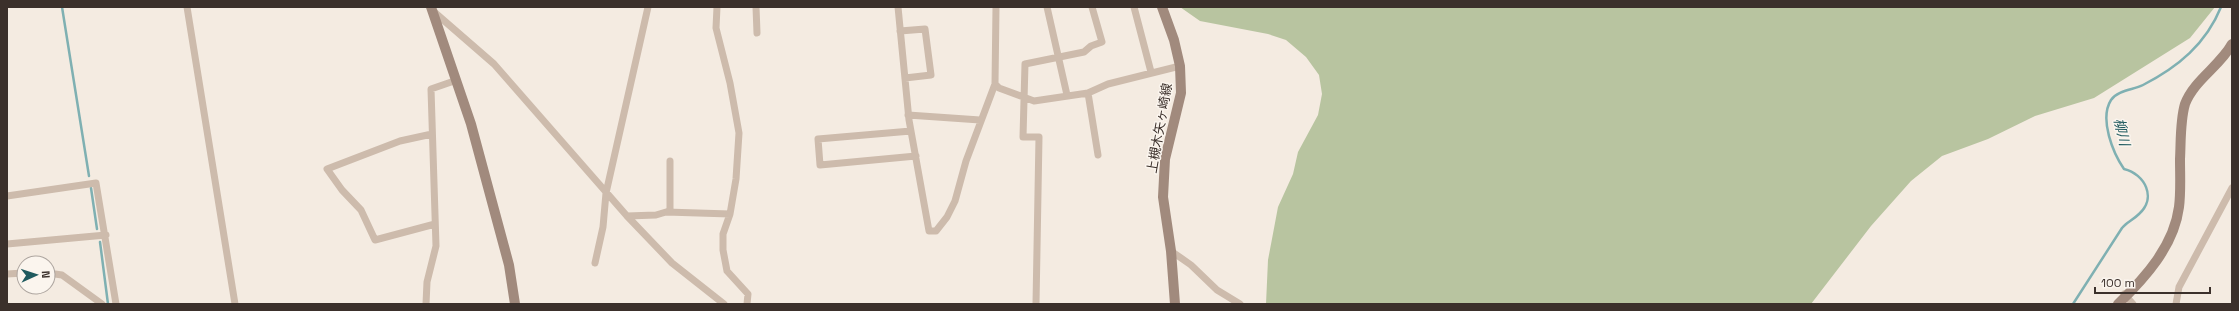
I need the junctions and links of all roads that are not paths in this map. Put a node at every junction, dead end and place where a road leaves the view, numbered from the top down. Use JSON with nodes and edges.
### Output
{"nodes":[{"id":1,"x":187,"y":7,"type":"edge"},
{"id":2,"x":648,"y":7,"type":"edge"},
{"id":3,"x":717,"y":7,"type":"edge"},
{"id":4,"x":756,"y":7,"type":"edge"},
{"id":5,"x":898,"y":7,"type":"edge"},
{"id":6,"x":996,"y":7,"type":"edge"},
{"id":7,"x":1047,"y":7,"type":"edge"},
{"id":8,"x":1092,"y":7,"type":"edge"},
{"id":9,"x":1134,"y":7,"type":"edge"},
{"id":10,"x":1162,"y":7,"type":"edge"},
{"id":11,"x":432,"y":9,"type":"edge"},
{"id":12,"x":900,"y":31,"type":"junction"},
{"id":13,"x":757,"y":33,"type":"dead end"},
{"id":14,"x":2232,"y":44,"type":"edge"},
{"id":15,"x":1058,"y":58,"type":"junction"},
{"id":16,"x":1180,"y":66,"type":"junction"},
{"id":17,"x":1151,"y":72,"type":"junction"},
{"id":18,"x":905,"y":78,"type":"junction"},
{"id":19,"x":457,"y":80,"type":"junction"},
{"id":20,"x":995,"y":84,"type":"junction"},
{"id":21,"x":1088,"y":93,"type":"junction"},
{"id":22,"x":1067,"y":95,"type":"junction"},
{"id":23,"x":1023,"y":97,"type":"junction"},
{"id":24,"x":908,"y":115,"type":"junction"},
{"id":25,"x":980,"y":120,"type":"junction"},
{"id":26,"x":911,"y":131,"type":"junction"},
{"id":27,"x":432,"y":134,"type":"junction"},
{"id":28,"x":1098,"y":155,"type":"dead end"},
{"id":29,"x":916,"y":156,"type":"junction"},
{"id":30,"x":670,"y":161,"type":"dead end"},
{"id":31,"x":2232,"y":188,"type":"edge"},
{"id":32,"x":606,"y":193,"type":"junction"},
{"id":33,"x":7,"y":196,"type":"edge"},
{"id":34,"x":670,"y":212,"type":"junction"},
{"id":35,"x":730,"y":214,"type":"junction"},
{"id":36,"x":627,"y":216,"type":"junction"},
{"id":37,"x":435,"y":224,"type":"junction"},
{"id":38,"x":106,"y":235,"type":"junction"},
{"id":39,"x":7,"y":244,"type":"edge"},
{"id":40,"x":1171,"y":251,"type":"junction"},
{"id":41,"x":595,"y":263,"type":"dead end"},
{"id":42,"x":56,"y":274,"type":"edge"},
{"id":43,"x":2125,"y":299,"type":"edge"},
{"id":44,"x":102,"y":304,"type":"edge"},
{"id":45,"x":116,"y":304,"type":"edge"},
{"id":46,"x":235,"y":304,"type":"edge"},
{"id":47,"x":426,"y":304,"type":"edge"},
{"id":48,"x":515,"y":304,"type":"edge"},
{"id":49,"x":724,"y":304,"type":"edge"},
{"id":50,"x":747,"y":304,"type":"edge"},
{"id":51,"x":1036,"y":304,"type":"edge"},
{"id":52,"x":1175,"y":304,"type":"edge"},
{"id":53,"x":1240,"y":304,"type":"edge"},
{"id":54,"x":2176,"y":304,"type":"edge"}],
"edges":[{"from":1,"to":46,"type":"street"},
{"from":2,"to":32,"type":"street"},
{"from":3,"to":35,"type":"street"},
{"from":4,"to":13,"type":"street"},
{"from":5,"to":12,"type":"street"},
{"from":6,"to":20,"type":"street"},
{"from":7,"to":15,"type":"street"},
{"from":8,"to":15,"type":"street"},
{"from":9,"to":17,"type":"street"},
{"from":10,"to":16,"type":"street","name":"上槻木矢ヶ崎線"},
{"from":11,"to":19,"type":"street"},
{"from":11,"to":32,"type":"street"},
{"from":12,"to":18,"type":"street"},
{"from":12,"to":18,"type":"street"},
{"from":14,"to":43,"type":"street"},
{"from":15,"to":22,"type":"street"},
{"from":15,"to":23,"type":"street"},
{"from":16,"to":17,"type":"street"},
{"from":16,"to":40,"type":"street","name":"上槻木矢ヶ崎線"},
{"from":17,"to":21,"type":"street"},
{"from":18,"to":24,"type":"street"},
{"from":19,"to":27,"type":"street"},
{"from":19,"to":48,"type":"street"},
{"from":20,"to":23,"type":"street"},
{"from":20,"to":25,"type":"street"},
{"from":21,"to":22,"type":"street"},
{"from":21,"to":28,"type":"street"},
{"from":22,"to":23,"type":"street"},
{"from":23,"to":51,"type":"street"},
{"from":24,"to":25,"type":"street"},
{"from":24,"to":26,"type":"street"},
{"from":25,"to":29,"type":"street"},
{"from":26,"to":29,"type":"street"},
{"from":26,"to":29,"type":"street"},
{"from":27,"to":37,"type":"street"},
{"from":27,"to":37,"type":"street"},
{"from":30,"to":34,"type":"street"},
{"from":31,"to":54,"type":"street"},
{"from":32,"to":36,"type":"street"},
{"from":32,"to":41,"type":"street"},
{"from":33,"to":38,"type":"street"},
{"from":34,"to":35,"type":"street"},
{"from":34,"to":36,"type":"street"},
{"from":35,"to":50,"type":"street"},
{"from":36,"to":49,"type":"street"},
{"from":37,"to":47,"type":"street"},
{"from":38,"to":39,"type":"street"},
{"from":38,"to":45,"type":"street"},
{"from":40,"to":52,"type":"street","name":"上槻木矢ヶ崎線"},
{"from":40,"to":53,"type":"street"},
{"from":42,"to":44,"type":"street"}]}
